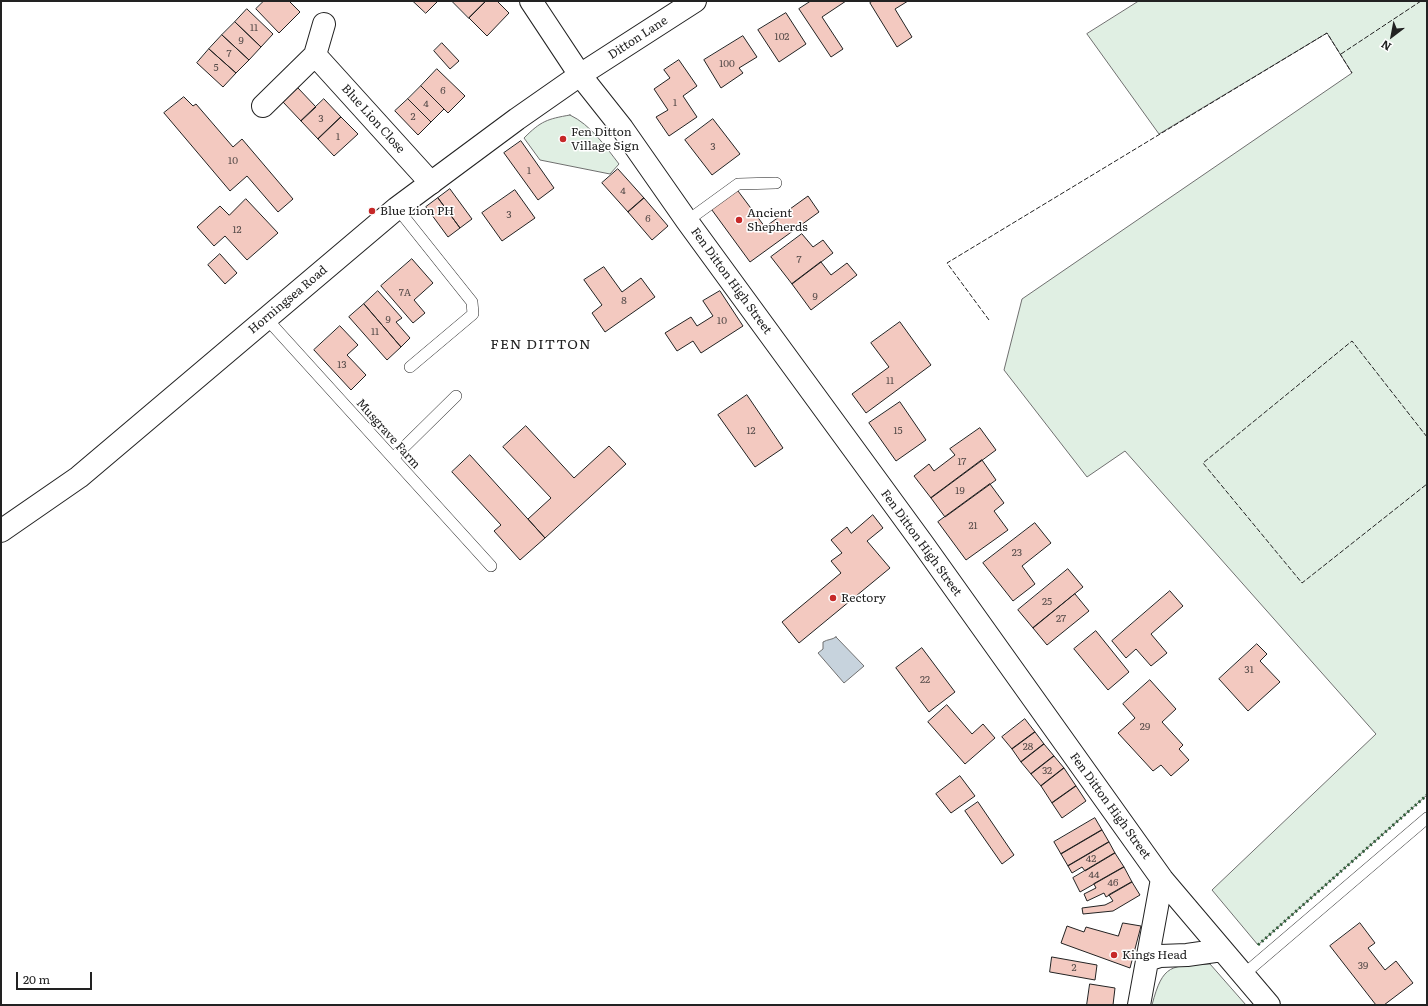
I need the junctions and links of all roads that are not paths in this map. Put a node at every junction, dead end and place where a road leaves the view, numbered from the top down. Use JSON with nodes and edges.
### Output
{"nodes":[{"id":1,"x":531,"y":1,"type":"edge"},
{"id":2,"x":695,"y":1,"type":"edge"},
{"id":3,"x":324,"y":24,"type":"dead end"},
{"id":4,"x":315,"y":55,"type":"junction"},
{"id":5,"x":580,"y":75,"type":"junction"},
{"id":6,"x":263,"y":106,"type":"dead end"},
{"id":7,"x":431,"y":183,"type":"junction"},
{"id":8,"x":776,"y":183,"type":"dead end"},
{"id":9,"x":397,"y":208,"type":"junction"},
{"id":10,"x":687,"y":222,"type":"junction"},
{"id":11,"x":266,"y":318,"type":"junction"},
{"id":12,"x":410,"y":367,"type":"dead end"},
{"id":13,"x":456,"y":396,"type":"dead end"},
{"id":14,"x":393,"y":458,"type":"junction"},
{"id":15,"x":1,"y":531,"type":"edge"},
{"id":16,"x":491,"y":566,"type":"dead end"},
{"id":17,"x":1427,"y":818,"type":"edge"},
{"id":18,"x":1162,"y":878,"type":"junction"},
{"id":19,"x":1222,"y":950,"type":"junction"},
{"id":20,"x":1147,"y":960,"type":"junction"},
{"id":21,"x":1243,"y":975,"type":"junction"},
{"id":22,"x":1139,"y":1005,"type":"edge"},
{"id":23,"x":1269,"y":1005,"type":"edge"}],
"edges":[{"from":1,"to":5,"type":"street","name":"Fen Ditton High Street"},
{"from":2,"to":5,"type":"street","name":"Ditton Lane"},
{"from":3,"to":4,"type":"street"},
{"from":4,"to":6,"type":"street"},
{"from":4,"to":7,"type":"street","name":"Blue Lion Close"},
{"from":5,"to":7,"type":"street","name":"Horningsea Road"},
{"from":5,"to":10,"type":"street","name":"Fen Ditton High Street"},
{"from":7,"to":9,"type":"street","name":"Horningsea Road"},
{"from":8,"to":10,"type":"lane"},
{"from":9,"to":11,"type":"street","name":"Horningsea Road"},
{"from":9,"to":12,"type":"lane"},
{"from":10,"to":18,"type":"street","name":"Fen Ditton High Street"},
{"from":11,"to":14,"type":"lane","name":"Musgrave Farm"},
{"from":11,"to":15,"type":"street","name":"Horningsea Road"},
{"from":13,"to":14,"type":"lane"},
{"from":14,"to":16,"type":"lane","name":"Musgrave Farm"},
{"from":17,"to":21,"type":"lane"},
{"from":18,"to":19,"type":"street","name":"Fen Ditton High Street"},
{"from":18,"to":20,"type":"street"},
{"from":19,"to":20,"type":"street"},
{"from":19,"to":21,"type":"street","name":"Fen Ditton High Street"},
{"from":20,"to":22,"type":"street"},
{"from":21,"to":23,"type":"street","name":"Fen Ditton High Street"}]}
